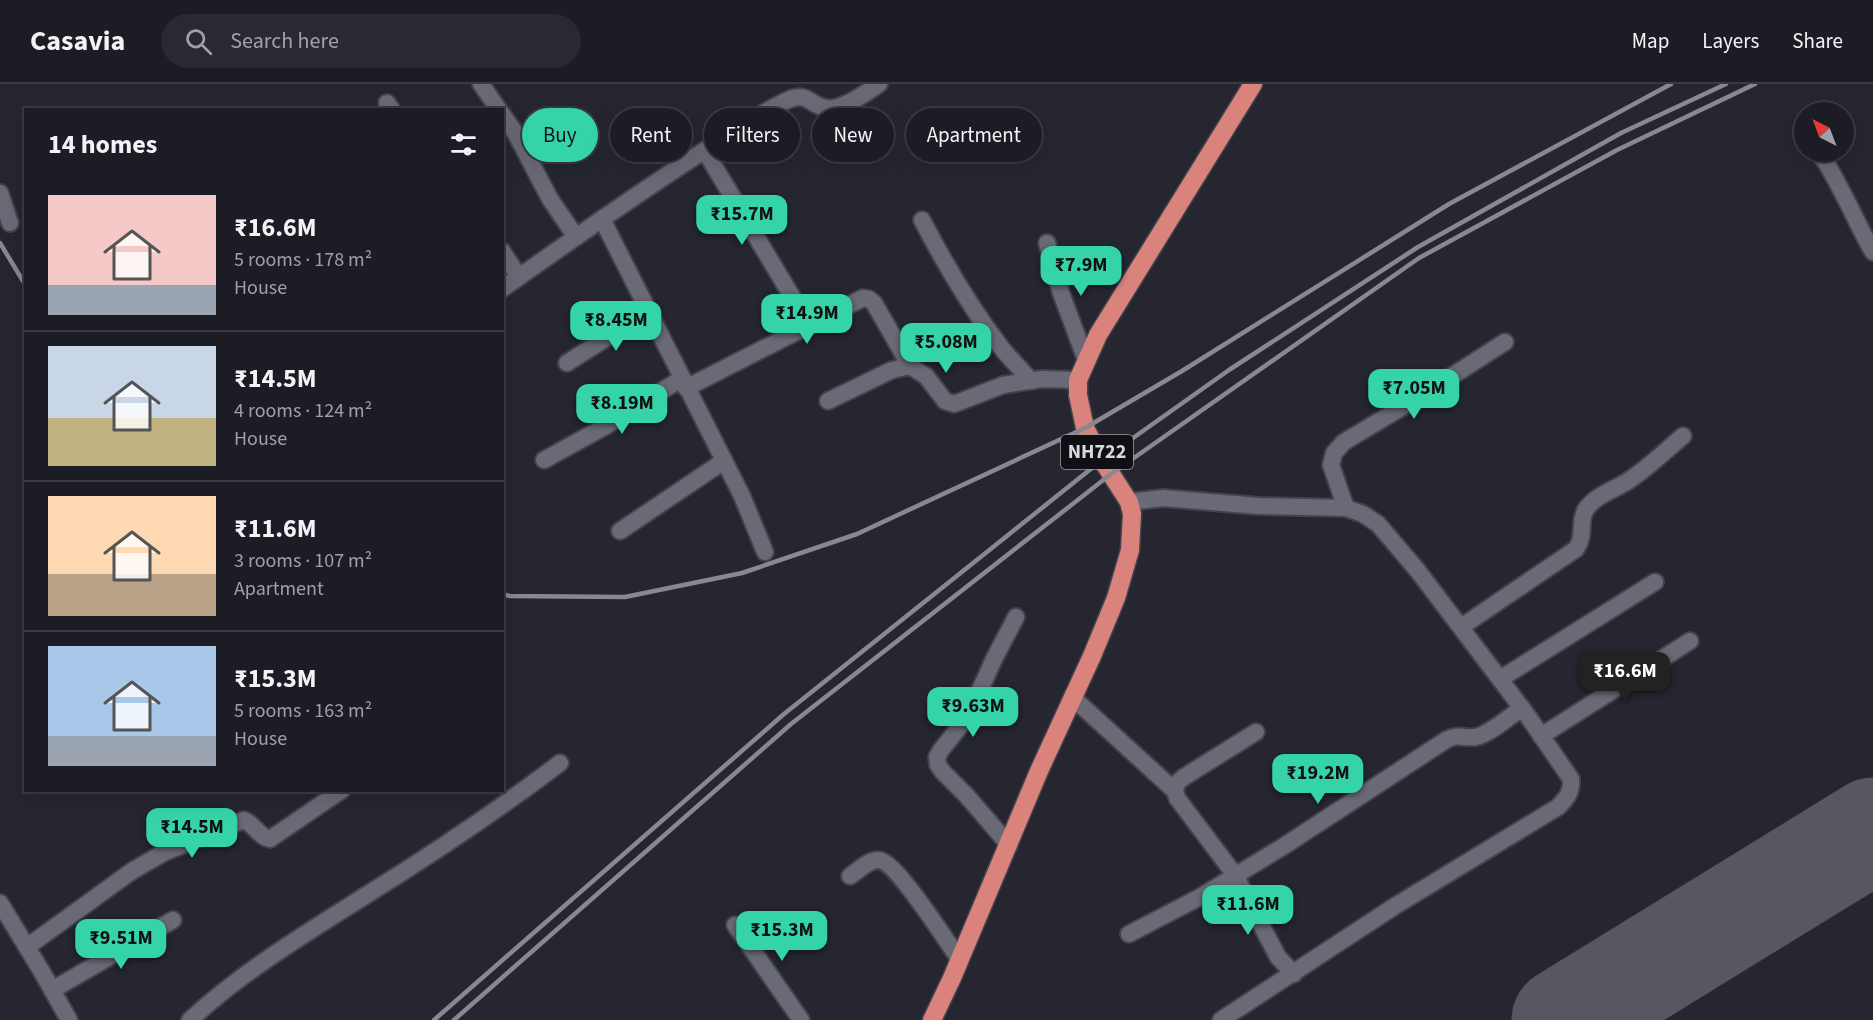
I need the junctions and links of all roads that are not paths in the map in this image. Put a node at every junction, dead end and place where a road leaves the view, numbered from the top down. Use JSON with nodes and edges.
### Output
{"nodes":[{"id":1,"x":481,"y":84,"type":"edge"},
{"id":2,"x":811,"y":84,"type":"edge"},
{"id":3,"x":879,"y":84,"type":"edge"},
{"id":4,"x":1251,"y":85,"type":"edge"},
{"id":5,"x":817,"y":105,"type":"junction"},
{"id":6,"x":498,"y":108,"type":"edge"},
{"id":7,"x":776,"y":108,"type":"edge"},
{"id":8,"x":504,"y":117,"type":"edge"},
{"id":9,"x":704,"y":152,"type":"edge"},
{"id":10,"x":712,"y":162,"type":"edge"},
{"id":11,"x":1825,"y":162,"type":"edge"},
{"id":12,"x":0,"y":192,"type":"edge"},
{"id":13,"x":602,"y":219,"type":"junction"},
{"id":14,"x":922,"y":220,"type":"dead end"},
{"id":15,"x":10,"y":223,"type":"dead end"},
{"id":16,"x":576,"y":237,"type":"junction"},
{"id":17,"x":1047,"y":243,"type":"dead end"},
{"id":18,"x":1873,"y":252,"type":"edge"},
{"id":19,"x":504,"y":254,"type":"edge"},
{"id":20,"x":519,"y":277,"type":"junction"},
{"id":21,"x":504,"y":288,"type":"edge"},
{"id":22,"x":648,"y":312,"type":"junction"},
{"id":23,"x":809,"y":325,"type":"junction"},
{"id":24,"x":1505,"y":342,"type":"dead end"},
{"id":25,"x":1086,"y":360,"type":"junction"},
{"id":26,"x":567,"y":363,"type":"dead end"},
{"id":27,"x":910,"y":366,"type":"junction"},
{"id":28,"x":1078,"y":380,"type":"junction"},
{"id":29,"x":1031,"y":381,"type":"junction"},
{"id":30,"x":684,"y":384,"type":"junction"},
{"id":31,"x":828,"y":400,"type":"dead end"},
{"id":32,"x":1683,"y":436,"type":"dead end"},
{"id":33,"x":544,"y":460,"type":"dead end"},
{"id":34,"x":724,"y":461,"type":"junction"},
{"id":35,"x":1129,"y":502,"type":"junction"},
{"id":36,"x":1346,"y":508,"type":"junction"},
{"id":37,"x":620,"y":531,"type":"dead end"},
{"id":38,"x":765,"y":552,"type":"dead end"},
{"id":39,"x":1655,"y":582,"type":"dead end"},
{"id":40,"x":1016,"y":617,"type":"dead end"},
{"id":41,"x":1461,"y":627,"type":"junction"},
{"id":42,"x":1690,"y":641,"type":"dead end"},
{"id":43,"x":1500,"y":680,"type":"junction"},
{"id":44,"x":1072,"y":697,"type":"junction"},
{"id":45,"x":1522,"y":708,"type":"junction"},
{"id":46,"x":1256,"y":732,"type":"dead end"},
{"id":47,"x":1541,"y":735,"type":"junction"},
{"id":48,"x":560,"y":763,"type":"dead end"},
{"id":49,"x":1174,"y":791,"type":"junction"},
{"id":50,"x":339,"y":792,"type":"edge"},
{"id":51,"x":1009,"y":845,"type":"junction"},
{"id":52,"x":1235,"y":875,"type":"junction"},
{"id":53,"x":850,"y":876,"type":"dead end"},
{"id":54,"x":0,"y":903,"type":"edge"},
{"id":55,"x":173,"y":920,"type":"dead end"},
{"id":56,"x":735,"y":925,"type":"dead end"},
{"id":57,"x":1129,"y":934,"type":"dead end"},
{"id":58,"x":27,"y":947,"type":"junction"},
{"id":59,"x":960,"y":960,"type":"junction"},
{"id":60,"x":1294,"y":974,"type":"junction"},
{"id":61,"x":52,"y":990,"type":"junction"},
{"id":62,"x":69,"y":1020,"type":"edge"},
{"id":63,"x":190,"y":1020,"type":"edge"},
{"id":64,"x":801,"y":1020,"type":"edge"},
{"id":65,"x":932,"y":1020,"type":"edge"},
{"id":66,"x":1221,"y":1020,"type":"edge"}],
"edges":[{"from":1,"to":6,"type":"street"},
{"from":2,"to":5,"type":"street"},
{"from":3,"to":5,"type":"street"},
{"from":4,"to":25,"type":"highway","number":"NH722"},
{"from":5,"to":7,"type":"street"},
{"from":8,"to":16,"type":"street"},
{"from":9,"to":13,"type":"street"},
{"from":10,"to":23,"type":"street"},
{"from":11,"to":18,"type":"street"},
{"from":12,"to":15,"type":"street"},
{"from":13,"to":16,"type":"street"},
{"from":13,"to":22,"type":"street"},
{"from":14,"to":29,"type":"street"},
{"from":16,"to":20,"type":"street"},
{"from":17,"to":25,"type":"street"},
{"from":19,"to":20,"type":"street"},
{"from":20,"to":21,"type":"street"},
{"from":22,"to":26,"type":"street"},
{"from":22,"to":30,"type":"street"},
{"from":23,"to":27,"type":"street"},
{"from":23,"to":30,"type":"street"},
{"from":24,"to":36,"type":"street"},
{"from":25,"to":28,"type":"highway","number":"NH722"},
{"from":27,"to":29,"type":"street"},
{"from":27,"to":31,"type":"street"},
{"from":28,"to":29,"type":"street"},
{"from":28,"to":35,"type":"highway","number":"NH722"},
{"from":30,"to":33,"type":"street"},
{"from":30,"to":34,"type":"street"},
{"from":32,"to":41,"type":"street"},
{"from":34,"to":37,"type":"street"},
{"from":34,"to":38,"type":"street"},
{"from":35,"to":36,"type":"street"},
{"from":35,"to":44,"type":"highway","number":"NH722"},
{"from":36,"to":41,"type":"street"},
{"from":39,"to":43,"type":"street"},
{"from":40,"to":51,"type":"street"},
{"from":41,"to":43,"type":"street"},
{"from":42,"to":47,"type":"street"},
{"from":43,"to":45,"type":"street"},
{"from":44,"to":49,"type":"street"},
{"from":44,"to":51,"type":"highway","number":"NH722"},
{"from":45,"to":47,"type":"street"},
{"from":45,"to":52,"type":"street"},
{"from":46,"to":49,"type":"street"},
{"from":47,"to":60,"type":"street"},
{"from":48,"to":63,"type":"street"},
{"from":49,"to":52,"type":"street"},
{"from":50,"to":58,"type":"street"},
{"from":51,"to":59,"type":"highway","number":"NH722"},
{"from":52,"to":57,"type":"street"},
{"from":52,"to":60,"type":"street"},
{"from":53,"to":59,"type":"street"},
{"from":54,"to":58,"type":"street"},
{"from":55,"to":61,"type":"street"},
{"from":56,"to":64,"type":"street"},
{"from":58,"to":61,"type":"street"},
{"from":59,"to":65,"type":"highway","number":"NH722"},
{"from":60,"to":66,"type":"street"},
{"from":61,"to":62,"type":"street"}]}
